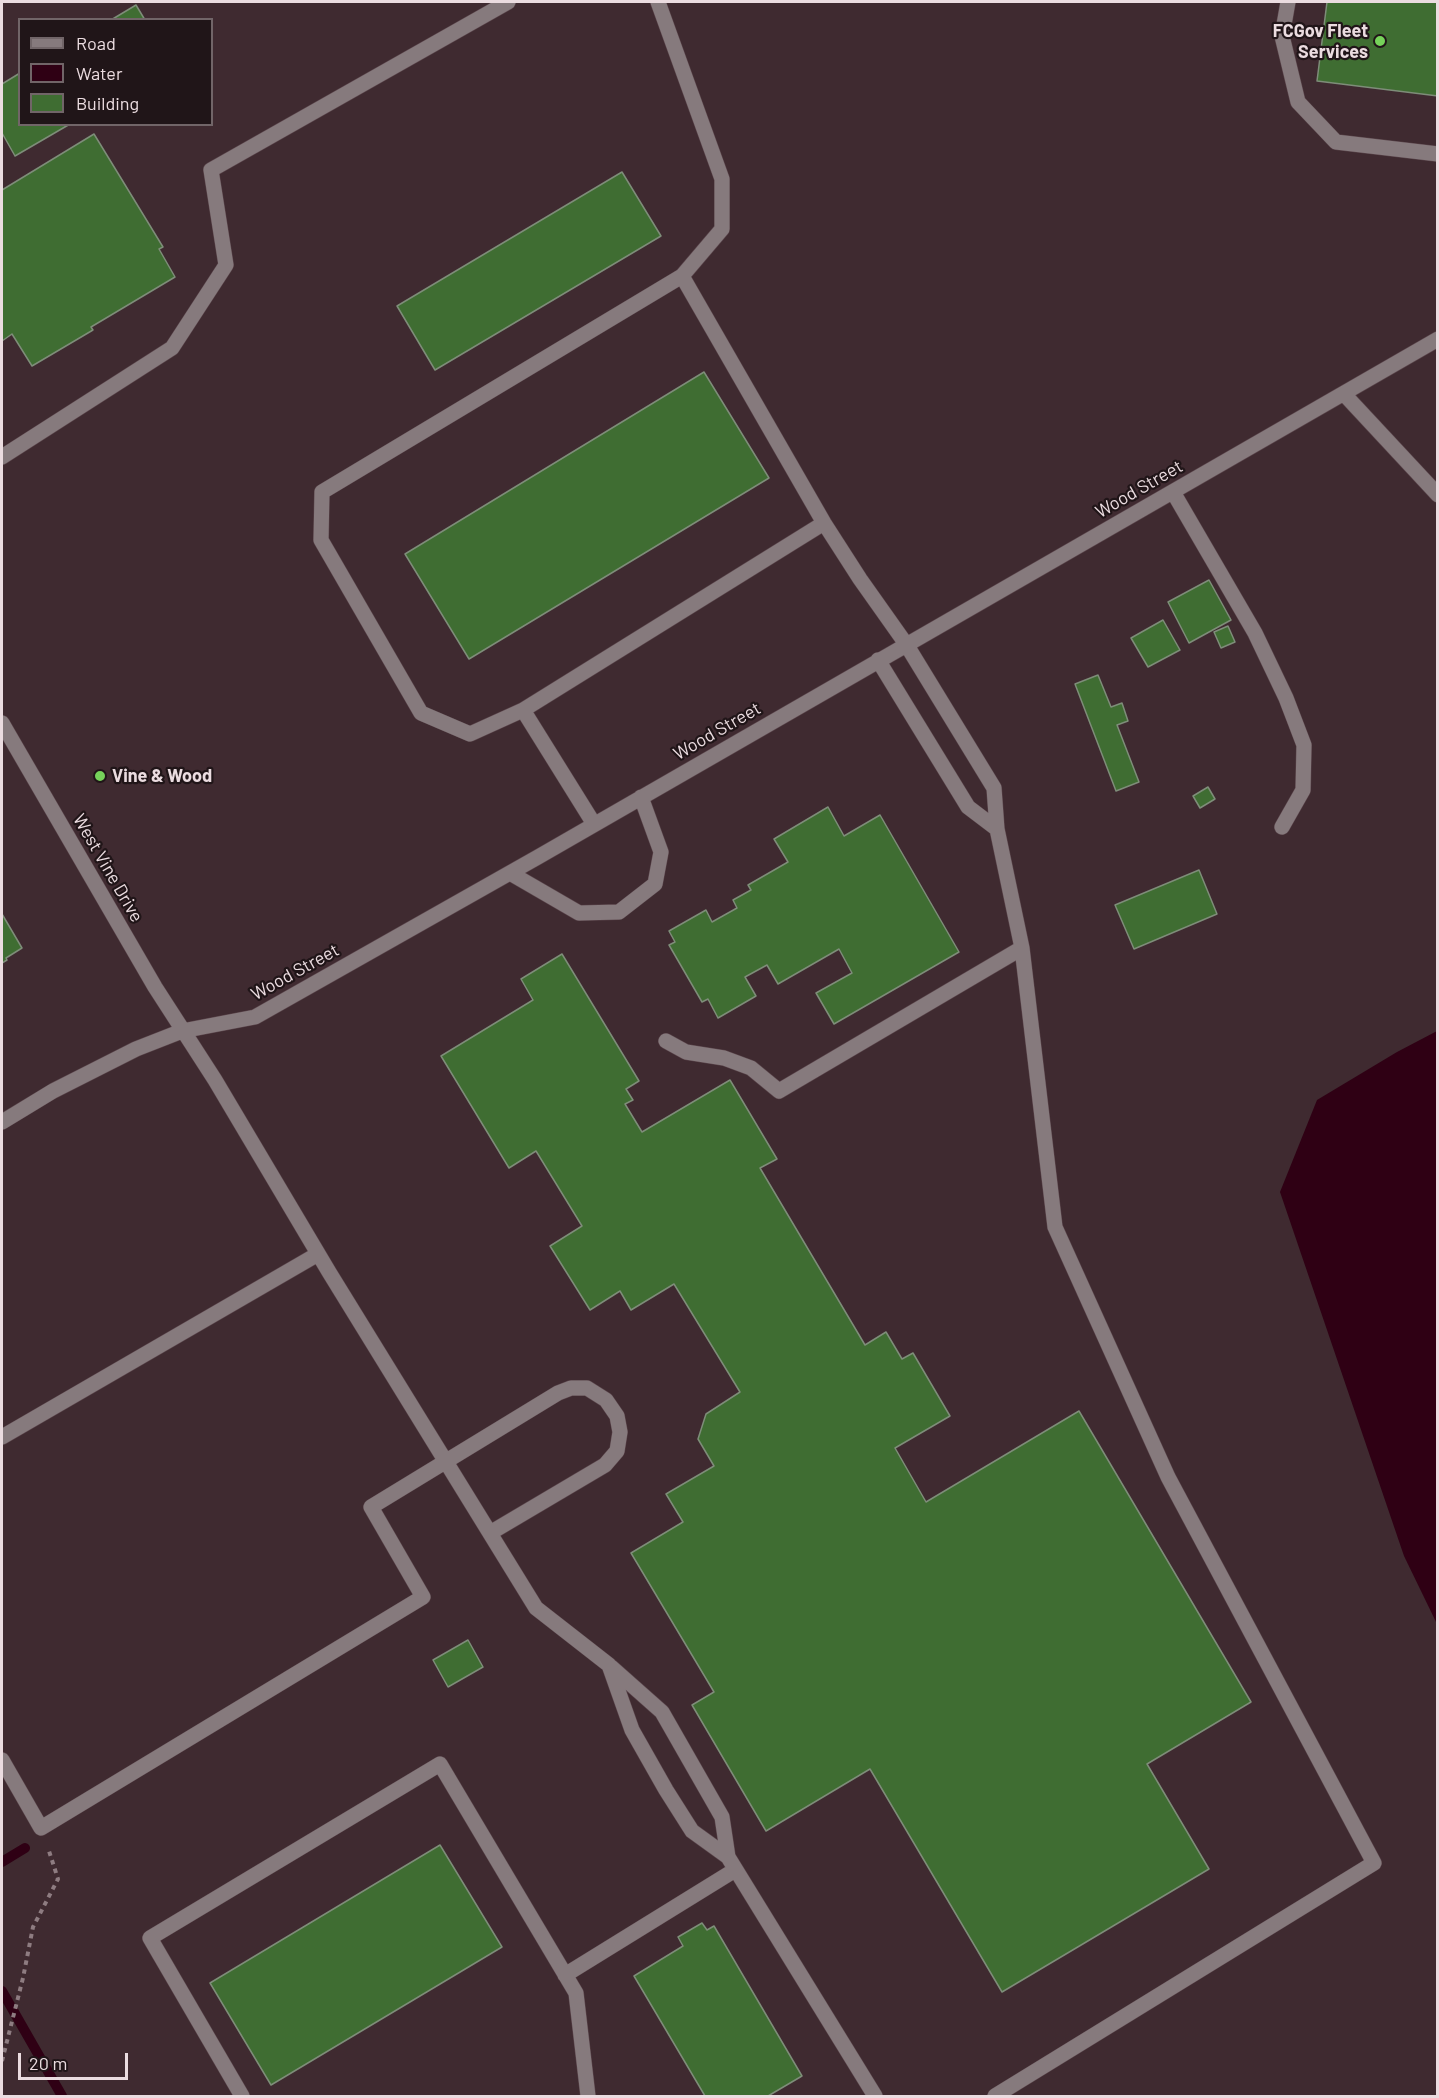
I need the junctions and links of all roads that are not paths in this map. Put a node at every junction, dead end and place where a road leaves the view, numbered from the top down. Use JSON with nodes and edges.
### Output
{"nodes":[{"id":1,"x":508,"y":2,"type":"edge"},
{"id":2,"x":658,"y":2,"type":"edge"},
{"id":3,"x":1288,"y":2,"type":"edge"},
{"id":4,"x":1437,"y":154,"type":"edge"},
{"id":5,"x":682,"y":276,"type":"junction"},
{"id":6,"x":1437,"y":339,"type":"edge"},
{"id":7,"x":1344,"y":394,"type":"junction"},
{"id":8,"x":2,"y":457,"type":"edge"},
{"id":9,"x":1173,"y":492,"type":"junction"},
{"id":10,"x":1437,"y":495,"type":"edge"},
{"id":11,"x":824,"y":524,"type":"junction"},
{"id":12,"x":906,"y":644,"type":"junction"},
{"id":13,"x":878,"y":660,"type":"junction"},
{"id":14,"x":523,"y":710,"type":"junction"},
{"id":15,"x":2,"y":723,"type":"edge"},
{"id":16,"x":641,"y":797,"type":"junction"},
{"id":17,"x":594,"y":824,"type":"junction"},
{"id":18,"x":1282,"y":827,"type":"dead end"},
{"id":19,"x":997,"y":829,"type":"junction"},
{"id":20,"x":510,"y":873,"type":"junction"},
{"id":21,"x":1022,"y":948,"type":"junction"},
{"id":22,"x":182,"y":1031,"type":"junction"},
{"id":23,"x":666,"y":1041,"type":"dead end"},
{"id":24,"x":2,"y":1122,"type":"edge"},
{"id":25,"x":318,"y":1254,"type":"junction"},
{"id":26,"x":2,"y":1437,"type":"edge"},
{"id":27,"x":446,"y":1461,"type":"junction"},
{"id":28,"x":490,"y":1533,"type":"junction"},
{"id":29,"x":609,"y":1665,"type":"junction"},
{"id":30,"x":2,"y":1760,"type":"edge"},
{"id":31,"x":732,"y":1863,"type":"junction"},
{"id":32,"x":565,"y":1974,"type":"junction"},
{"id":33,"x":242,"y":2097,"type":"edge"},
{"id":34,"x":588,"y":2097,"type":"edge"},
{"id":35,"x":874,"y":2097,"type":"edge"},
{"id":36,"x":995,"y":2097,"type":"edge"}],
"edges":[{"from":1,"to":8,"type":"street"},
{"from":2,"to":5,"type":"street"},
{"from":3,"to":4,"type":"street"},
{"from":5,"to":11,"type":"street"},
{"from":5,"to":14,"type":"street"},
{"from":6,"to":7,"type":"street","name":"Wood Street"},
{"from":7,"to":9,"type":"street","name":"Wood Street"},
{"from":7,"to":10,"type":"street"},
{"from":9,"to":12,"type":"street","name":"Wood Street"},
{"from":9,"to":18,"type":"street"},
{"from":11,"to":12,"type":"street"},
{"from":11,"to":14,"type":"street"},
{"from":12,"to":13,"type":"street","name":"Wood Street"},
{"from":12,"to":19,"type":"street"},
{"from":13,"to":16,"type":"street","name":"Wood Street"},
{"from":13,"to":19,"type":"street"},
{"from":14,"to":17,"type":"street"},
{"from":15,"to":22,"type":"street","name":"West Vine Drive"},
{"from":16,"to":17,"type":"street","name":"Wood Street"},
{"from":16,"to":20,"type":"street"},
{"from":17,"to":20,"type":"street","name":"Wood Street"},
{"from":19,"to":21,"type":"street"},
{"from":20,"to":22,"type":"street","name":"Wood Street"},
{"from":21,"to":23,"type":"street"},
{"from":21,"to":36,"type":"street"},
{"from":22,"to":24,"type":"street","name":"Wood Street"},
{"from":22,"to":25,"type":"street","name":"West Vine Drive"},
{"from":25,"to":26,"type":"street"},
{"from":25,"to":27,"type":"street","name":"West Vine Drive"},
{"from":27,"to":28,"type":"street","name":"West Vine Drive"},
{"from":27,"to":28,"type":"street"},
{"from":27,"to":30,"type":"street"},
{"from":28,"to":29,"type":"street","name":"West Vine Drive"},
{"from":29,"to":31,"type":"street"},
{"from":29,"to":31,"type":"street","name":"West Vine Drive"},
{"from":31,"to":32,"type":"street"},
{"from":31,"to":35,"type":"street"},
{"from":32,"to":33,"type":"street"},
{"from":32,"to":34,"type":"street"}]}
